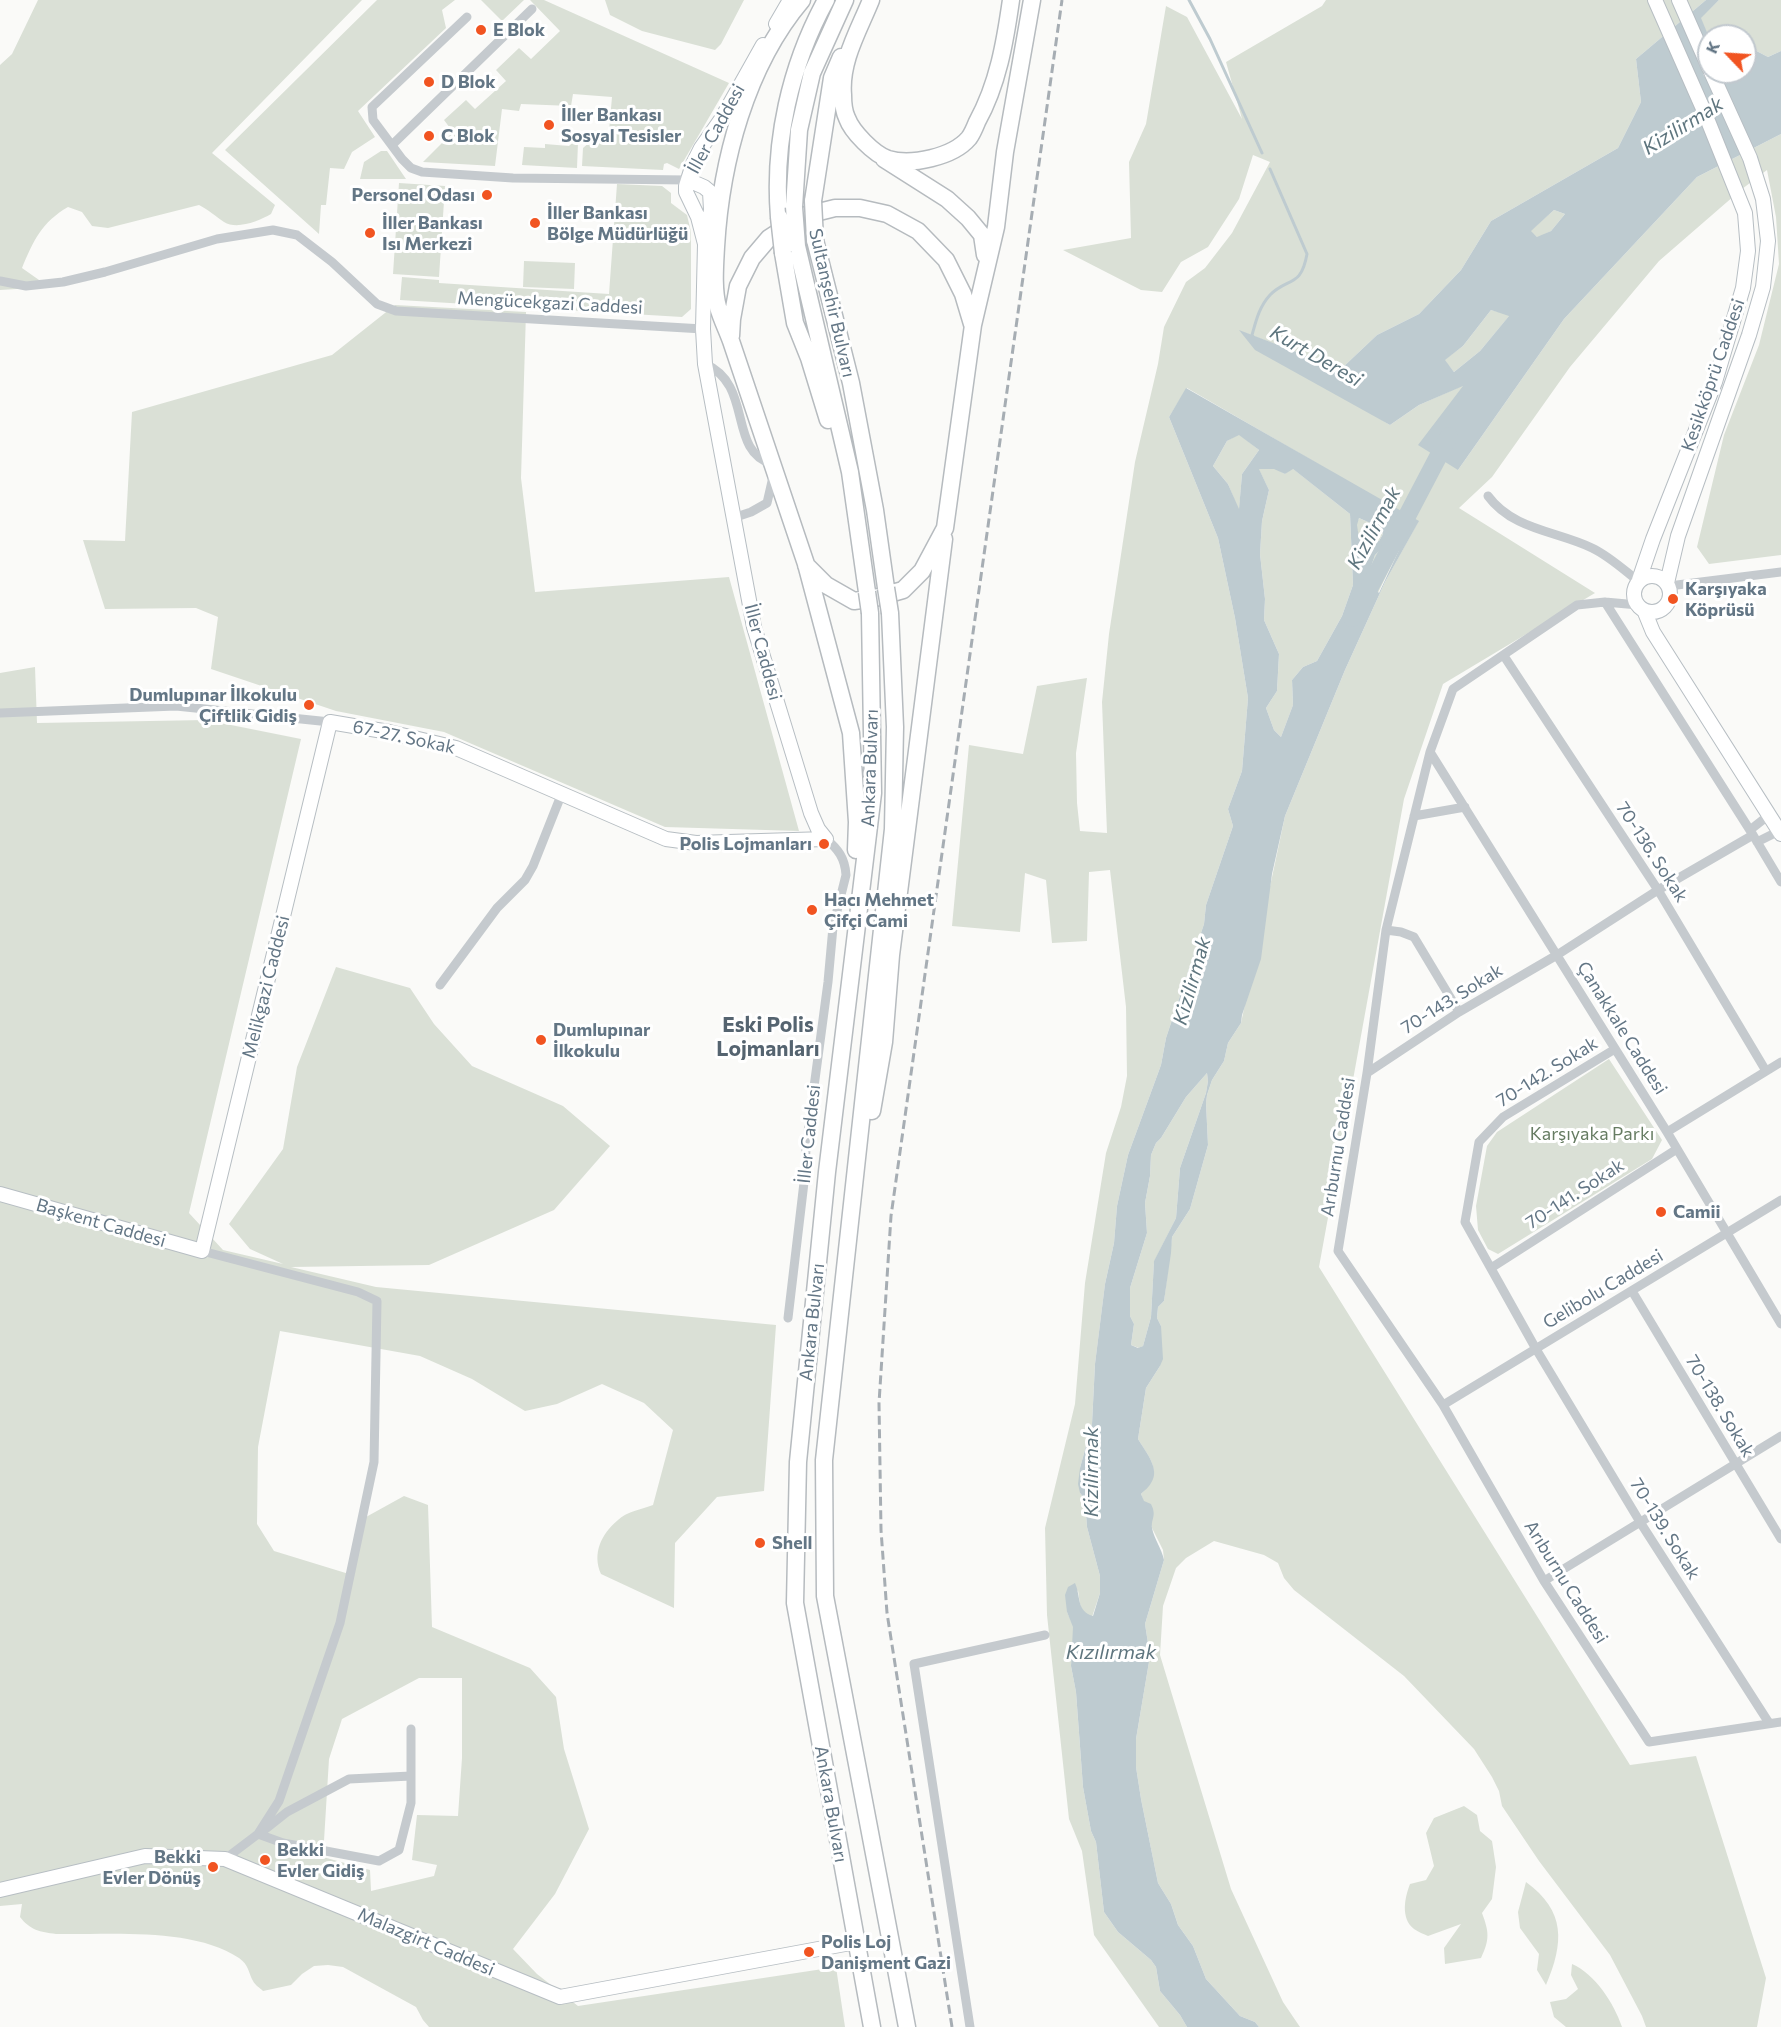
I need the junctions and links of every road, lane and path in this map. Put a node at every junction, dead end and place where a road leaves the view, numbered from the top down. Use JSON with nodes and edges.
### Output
{"nodes":[{"id":1,"x":790,"y":0,"type":"edge"},
{"id":2,"x":802,"y":0,"type":"edge"},
{"id":3,"x":826,"y":0,"type":"edge"},
{"id":4,"x":845,"y":0,"type":"edge"},
{"id":5,"x":870,"y":0,"type":"edge"},
{"id":6,"x":1011,"y":0,"type":"edge"},
{"id":7,"x":1032,"y":0,"type":"edge"},
{"id":8,"x":1654,"y":0,"type":"edge"},
{"id":9,"x":1679,"y":0,"type":"edge"},
{"id":10,"x":532,"y":9,"type":"dead end"},
{"id":11,"x":467,"y":17,"type":"dead end"},
{"id":12,"x":1697,"y":41,"type":"edge"},
{"id":13,"x":1716,"y":84,"type":"edge"},
{"id":14,"x":392,"y":145,"type":"junction"},
{"id":15,"x":870,"y":147,"type":"junction"},
{"id":16,"x":688,"y":180,"type":"junction"},
{"id":17,"x":705,"y":244,"type":"junction"},
{"id":18,"x":790,"y":250,"type":"junction"},
{"id":19,"x":986,"y":268,"type":"junction"},
{"id":20,"x":0,"y":281,"type":"edge"},
{"id":21,"x":973,"y":325,"type":"junction"},
{"id":22,"x":703,"y":329,"type":"junction"},
{"id":23,"x":731,"y":341,"type":"junction"},
{"id":24,"x":705,"y":364,"type":"junction"},
{"id":25,"x":772,"y":464,"type":"junction"},
{"id":26,"x":1488,"y":496,"type":"dead end"},
{"id":27,"x":733,"y":518,"type":"junction"},
{"id":28,"x":945,"y":528,"type":"junction"},
{"id":29,"x":806,"y":564,"type":"junction"},
{"id":30,"x":1781,"y":572,"type":"edge"},
{"id":31,"x":1639,"y":581,"type":"junction"},
{"id":32,"x":1668,"y":585,"type":"junction"},
{"id":33,"x":1605,"y":602,"type":"junction"},
{"id":34,"x":1641,"y":608,"type":"junction"},
{"id":35,"x":890,"y":613,"type":"joint"},
{"id":36,"x":1504,"y":656,"type":"junction"},
{"id":37,"x":0,"y":713,"type":"edge"},
{"id":38,"x":330,"y":722,"type":"junction"},
{"id":39,"x":1430,"y":752,"type":"junction"},
{"id":40,"x":562,"y":793,"type":"junction"},
{"id":41,"x":1465,"y":807,"type":"junction"},
{"id":42,"x":1770,"y":815,"type":"junction"},
{"id":43,"x":1414,"y":816,"type":"junction"},
{"id":44,"x":1780,"y":832,"type":"edge"},
{"id":45,"x":1753,"y":836,"type":"junction"},
{"id":46,"x":826,"y":838,"type":"junction"},
{"id":47,"x":1781,"y":882,"type":"edge"},
{"id":48,"x":1658,"y":890,"type":"junction"},
{"id":49,"x":1386,"y":930,"type":"junction"},
{"id":50,"x":853,"y":953,"type":"junction"},
{"id":51,"x":1557,"y":955,"type":"junction"},
{"id":52,"x":440,"y":984,"type":"dead end"},
{"id":53,"x":1460,"y":1012,"type":"junction"},
{"id":54,"x":1615,"y":1049,"type":"junction"},
{"id":55,"x":1781,"y":1062,"type":"edge"},
{"id":56,"x":1766,"y":1071,"type":"junction"},
{"id":57,"x":1367,"y":1073,"type":"junction"},
{"id":58,"x":1667,"y":1132,"type":"junction"},
{"id":59,"x":1677,"y":1149,"type":"junction"},
{"id":60,"x":0,"y":1194,"type":"edge"},
{"id":61,"x":852,"y":1200,"type":"junction"},
{"id":62,"x":1781,"y":1200,"type":"edge"},
{"id":63,"x":1727,"y":1233,"type":"junction"},
{"id":64,"x":202,"y":1251,"type":"junction"},
{"id":65,"x":1491,"y":1268,"type":"junction"},
{"id":66,"x":1632,"y":1291,"type":"junction"},
{"id":67,"x":788,"y":1318,"type":"dead end"},
{"id":68,"x":1781,"y":1324,"type":"edge"},
{"id":69,"x":1536,"y":1349,"type":"junction"},
{"id":70,"x":1443,"y":1405,"type":"junction"},
{"id":71,"x":1781,"y":1437,"type":"edge"},
{"id":72,"x":1736,"y":1464,"type":"junction"},
{"id":73,"x":1640,"y":1522,"type":"junction"},
{"id":74,"x":1781,"y":1539,"type":"edge"},
{"id":75,"x":1544,"y":1581,"type":"junction"},
{"id":76,"x":1045,"y":1635,"type":"dead end"},
{"id":77,"x":1781,"y":1722,"type":"edge"},
{"id":78,"x":1769,"y":1724,"type":"junction"},
{"id":79,"x":411,"y":1729,"type":"dead end"},
{"id":80,"x":411,"y":1776,"type":"junction"},
{"id":81,"x":258,"y":1834,"type":"junction"},
{"id":82,"x":225,"y":1859,"type":"junction"},
{"id":83,"x":0,"y":1890,"type":"edge"},
{"id":84,"x":856,"y":1942,"type":"junction"},
{"id":85,"x":872,"y":2027,"type":"edge"},
{"id":86,"x":907,"y":2027,"type":"edge"},
{"id":87,"x":970,"y":2027,"type":"edge"}],
"edges":[{"from":1,"to":16,"type":"street","name":"İller Caddesi"},
{"from":2,"to":23,"type":"highway"},
{"from":3,"to":18,"type":"highway","bridge":true},
{"from":4,"to":18,"type":"highway","name":"Sultanşehir Bulvarı","bridge":true},
{"from":5,"to":15,"type":"highway"},
{"from":5,"to":35,"type":"highway","name":"Sultanşehir Bulvarı","bridge":true},
{"from":6,"to":15,"type":"highway"},
{"from":7,"to":19,"type":"highway","name":"Ankara Bulvarı"},
{"from":8,"to":31,"type":"street","name":"Kesikköprü Caddesi"},
{"from":9,"to":12,"type":"street","name":"Kesikköprü Caddesi"},
{"from":10,"to":14,"type":"street"},
{"from":11,"to":14,"type":"street"},
{"from":13,"to":32,"type":"street","name":"Kesikköprü Caddesi"},
{"from":14,"to":16,"type":"street"},
{"from":15,"to":19,"type":"highway"},
{"from":16,"to":17,"type":"street","name":"İller Caddesi"},
{"from":16,"to":17,"type":"street"},
{"from":17,"to":22,"type":"street","name":"İller Caddesi"},
{"from":18,"to":50,"type":"highway","name":"Ankara Bulvarı","bridge":true},
{"from":19,"to":21,"type":"highway","name":"Ankara Bulvarı"},
{"from":20,"to":22,"type":"street","name":"Mengücekgazi Caddesi"},
{"from":21,"to":23,"type":"highway"},
{"from":21,"to":28,"type":"highway","name":"Ankara Bulvarı"},
{"from":22,"to":24,"type":"street","name":"İller Caddesi"},
{"from":23,"to":25,"type":"highway"},
{"from":24,"to":25,"type":"street"},
{"from":24,"to":27,"type":"street","name":"İller Caddesi"},
{"from":25,"to":27,"type":"street"},
{"from":25,"to":29,"type":"highway"},
{"from":26,"to":31,"type":"street"},
{"from":27,"to":46,"type":"street","name":"İller Caddesi"},
{"from":28,"to":29,"type":"highway"},
{"from":28,"to":61,"type":"highway","name":"Ankara Bulvarı"},
{"from":29,"to":50,"type":"highway"},
{"from":30,"to":32,"type":"street"},
{"from":31,"to":32,"type":"street"},
{"from":31,"to":34,"type":"street"},
{"from":32,"to":34,"type":"street"},
{"from":33,"to":34,"type":"street","name":"Arıburnu Caddesi"},
{"from":33,"to":36,"type":"street","name":"Arıburnu Caddesi"},
{"from":33,"to":45,"type":"street"},
{"from":34,"to":42,"type":"street"},
{"from":35,"to":61,"type":"highway","name":"Ankara Bulvarı"},
{"from":36,"to":39,"type":"street","name":"Arıburnu Caddesi"},
{"from":36,"to":48,"type":"street","name":"70-136. Sokak"},
{"from":37,"to":38,"type":"street","name":"67-27. Sokak"},
{"from":38,"to":40,"type":"street","name":"67-27. Sokak"},
{"from":38,"to":64,"type":"street","name":"Melikgazi Caddesi"},
{"from":39,"to":41,"type":"street","name":"Çanakkale Caddesi"},
{"from":39,"to":43,"type":"street","name":"Arıburnu Caddesi"},
{"from":40,"to":46,"type":"street","name":"67-27. Sokak"},
{"from":40,"to":52,"type":"street"},
{"from":41,"to":43,"type":"street"},
{"from":41,"to":51,"type":"street","name":"Çanakkale Caddesi"},
{"from":42,"to":44,"type":"street"},
{"from":42,"to":45,"type":"street"},
{"from":43,"to":49,"type":"street","name":"Arıburnu Caddesi"},
{"from":44,"to":45,"type":"street"},
{"from":45,"to":47,"type":"street"},
{"from":45,"to":48,"type":"street","name":"70-143. Sokak"},
{"from":46,"to":67,"type":"street","name":"İller Caddesi"},
{"from":48,"to":51,"type":"street","name":"70-143. Sokak"},
{"from":48,"to":56,"type":"street","name":"70-136. Sokak"},
{"from":49,"to":53,"type":"street"},
{"from":49,"to":57,"type":"street","name":"Arıburnu Caddesi"},
{"from":50,"to":84,"type":"highway","name":"Ankara Bulvarı"},
{"from":51,"to":53,"type":"street","name":"70-143. Sokak"},
{"from":51,"to":54,"type":"street","name":"Çanakkale Caddesi"},
{"from":53,"to":57,"type":"street","name":"70-143. Sokak"},
{"from":54,"to":58,"type":"street","name":"Çanakkale Caddesi"},
{"from":54,"to":65,"type":"street","name":"70-142. Sokak"},
{"from":55,"to":56,"type":"street"},
{"from":56,"to":58,"type":"street"},
{"from":57,"to":70,"type":"street","name":"Arıburnu Caddesi"},
{"from":58,"to":59,"type":"street","name":"Çanakkale Caddesi"},
{"from":59,"to":63,"type":"street","name":"Çanakkale Caddesi"},
{"from":59,"to":65,"type":"street","name":"70-141. Sokak"},
{"from":60,"to":64,"type":"street","name":"Başkent Caddesi"},
{"from":61,"to":86,"type":"highway","name":"Ankara Bulvarı"},
{"from":62,"to":63,"type":"street","name":"Gelibolu Caddesi"},
{"from":63,"to":66,"type":"street","name":"Gelibolu Caddesi"},
{"from":63,"to":68,"type":"street","name":"Çanakkale Caddesi"},
{"from":64,"to":81,"type":"street"},
{"from":65,"to":69,"type":"street","name":"70-142. Sokak"},
{"from":66,"to":69,"type":"street","name":"Gelibolu Caddesi"},
{"from":66,"to":72,"type":"street","name":"70-138. Sokak"},
{"from":69,"to":70,"type":"street","name":"Gelibolu Caddesi"},
{"from":69,"to":73,"type":"street","name":"70-139. Sokak"},
{"from":70,"to":75,"type":"street","name":"Arıburnu Caddesi"},
{"from":71,"to":72,"type":"street"},
{"from":72,"to":73,"type":"street"},
{"from":72,"to":74,"type":"street","name":"70-138. Sokak"},
{"from":73,"to":75,"type":"street"},
{"from":73,"to":78,"type":"street","name":"70-139. Sokak"},
{"from":75,"to":78,"type":"street","name":"Arıburnu Caddesi"},
{"from":76,"to":87,"type":"street"},
{"from":77,"to":78,"type":"street"},
{"from":79,"to":80,"type":"street"},
{"from":80,"to":81,"type":"street"},
{"from":80,"to":81,"type":"street"},
{"from":81,"to":82,"type":"street"},
{"from":82,"to":83,"type":"street","name":"Malazgirt Caddesi"},
{"from":82,"to":84,"type":"street","name":"Malazgirt Caddesi"},
{"from":84,"to":85,"type":"highway","name":"Ankara Bulvarı"}]}
